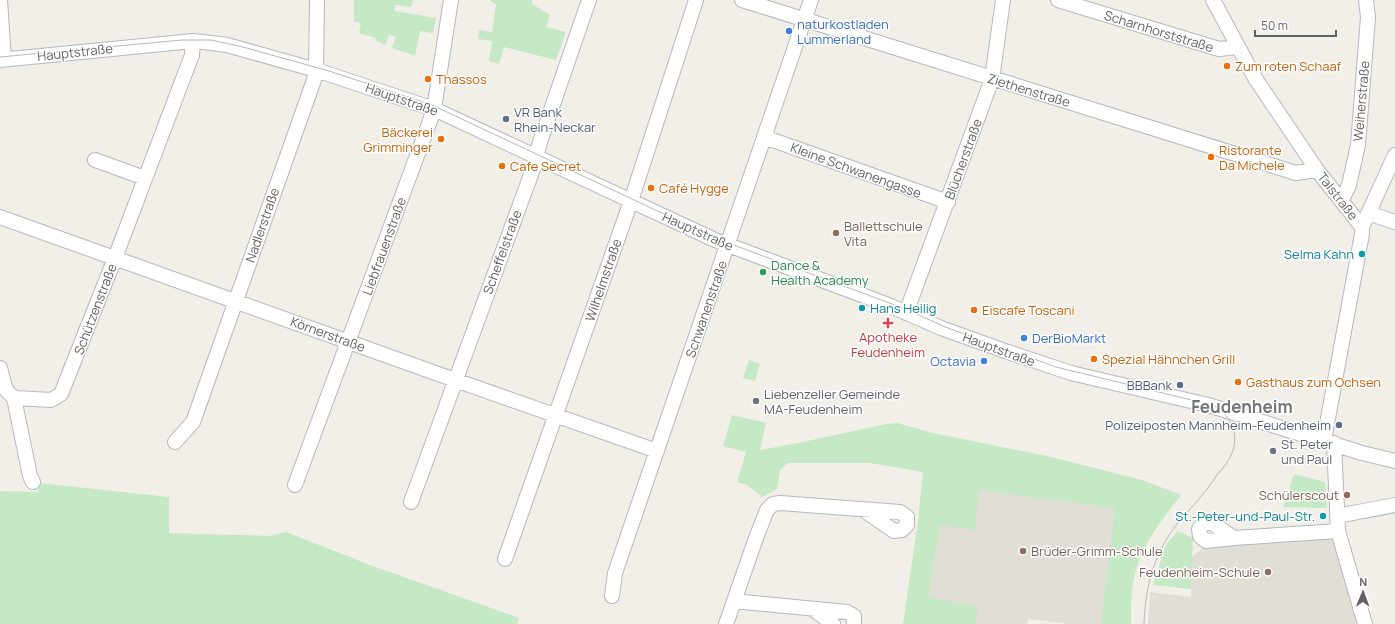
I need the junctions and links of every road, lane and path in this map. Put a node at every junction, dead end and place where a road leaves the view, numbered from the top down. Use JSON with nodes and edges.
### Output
{"nodes":[{"id":1,"x":0,"y":0,"type":"edge"},
{"id":2,"x":317,"y":0,"type":"edge"},
{"id":3,"x":451,"y":0,"type":"edge"},
{"id":4,"x":589,"y":0,"type":"edge"},
{"id":5,"x":696,"y":0,"type":"edge"},
{"id":6,"x":742,"y":0,"type":"edge"},
{"id":7,"x":811,"y":0,"type":"edge"},
{"id":8,"x":1003,"y":0,"type":"edge"},
{"id":9,"x":1058,"y":0,"type":"edge"},
{"id":10,"x":1213,"y":0,"type":"edge"},
{"id":11,"x":1366,"y":0,"type":"edge"},
{"id":12,"x":804,"y":20,"type":"junction"},
{"id":13,"x":192,"y":41,"type":"junction"},
{"id":14,"x":1237,"y":47,"type":"junction"},
{"id":15,"x":2,"y":59,"type":"edge"},
{"id":16,"x":316,"y":70,"type":"junction"},
{"id":17,"x":992,"y":79,"type":"junction"},
{"id":18,"x":434,"y":109,"type":"junction"},
{"id":19,"x":764,"y":137,"type":"junction"},
{"id":20,"x":1395,"y":155,"type":"edge"},
{"id":21,"x":537,"y":156,"type":"junction"},
{"id":22,"x":95,"y":160,"type":"dead end"},
{"id":23,"x":1317,"y":170,"type":"junction"},
{"id":24,"x":145,"y":178,"type":"junction"},
{"id":25,"x":1342,"y":200,"type":"junction"},
{"id":26,"x":631,"y":201,"type":"junction"},
{"id":27,"x":948,"y":202,"type":"junction"},
{"id":28,"x":1368,"y":213,"type":"junction"},
{"id":29,"x":0,"y":217,"type":"edge"},
{"id":30,"x":1395,"y":222,"type":"edge"},
{"id":31,"x":1362,"y":227,"type":"junction"},
{"id":32,"x":728,"y":245,"type":"junction"},
{"id":33,"x":115,"y":258,"type":"junction"},
{"id":34,"x":235,"y":301,"type":"junction"},
{"id":35,"x":906,"y":313,"type":"junction"},
{"id":36,"x":348,"y":341,"type":"junction"},
{"id":37,"x":0,"y":368,"type":"edge"},
{"id":38,"x":455,"y":380,"type":"junction"},
{"id":39,"x":14,"y":398,"type":"junction"},
{"id":40,"x":555,"y":415,"type":"junction"},
{"id":41,"x":175,"y":442,"type":"dead end"},
{"id":42,"x":1329,"y":442,"type":"junction"},
{"id":43,"x":657,"y":451,"type":"junction"},
{"id":44,"x":1395,"y":461,"type":"edge"},
{"id":45,"x":33,"y":482,"type":"dead end"},
{"id":46,"x":295,"y":485,"type":"dead end"},
{"id":47,"x":411,"y":502,"type":"dead end"},
{"id":48,"x":1395,"y":505,"type":"edge"},
{"id":49,"x":862,"y":509,"type":"dead end"},
{"id":50,"x":1337,"y":516,"type":"junction"},
{"id":51,"x":1338,"y":531,"type":"junction"},
{"id":52,"x":1234,"y":538,"type":"dead end"},
{"id":53,"x":505,"y":559,"type":"dead end"},
{"id":54,"x":612,"y":596,"type":"dead end"},
{"id":55,"x":734,"y":601,"type":"junction"},
{"id":56,"x":812,"y":609,"type":"junction"},
{"id":57,"x":726,"y":624,"type":"edge"},
{"id":58,"x":832,"y":624,"type":"edge"},
{"id":59,"x":854,"y":624,"type":"edge"},
{"id":60,"x":1365,"y":624,"type":"edge"}],
"edges":[{"from":1,"to":15,"type":"street"},
{"from":2,"to":16,"type":"street","name":"Nadlerstraße"},
{"from":3,"to":18,"type":"street","name":"Liebfrauenstraße"},
{"from":4,"to":21,"type":"street","name":"Scheffelstraße"},
{"from":5,"to":26,"type":"street","name":"Wilhelmstraße"},
{"from":6,"to":12,"type":"street","name":"Ziethenstraße"},
{"from":7,"to":12,"type":"street","name":"Schwanenstraße"},
{"from":8,"to":17,"type":"street","name":"Blücherstraße"},
{"from":9,"to":14,"type":"street","name":"Scharnhorststraße"},
{"from":10,"to":14,"type":"street","name":"Talstraße"},
{"from":11,"to":25,"type":"street","name":"Weiherstraße"},
{"from":12,"to":17,"type":"street","name":"Ziethenstraße"},
{"from":12,"to":19,"type":"street","name":"Schwanenstraße"},
{"from":13,"to":15,"type":"street","name":"Hauptstraße"},
{"from":13,"to":16,"type":"street","name":"Hauptstraße"},
{"from":13,"to":24,"type":"street","name":"Schützenstraße"},
{"from":14,"to":23,"type":"street","name":"Talstraße"},
{"from":16,"to":18,"type":"street","name":"Hauptstraße"},
{"from":16,"to":34,"type":"street","name":"Nadlerstraße"},
{"from":17,"to":23,"type":"street","name":"Ziethenstraße"},
{"from":17,"to":27,"type":"street","name":"Blücherstraße"},
{"from":18,"to":21,"type":"street","name":"Hauptstraße"},
{"from":18,"to":36,"type":"street","name":"Liebfrauenstraße"},
{"from":19,"to":27,"type":"street","name":"Kleine Schwanengasse"},
{"from":19,"to":32,"type":"street","name":"Schwanenstraße"},
{"from":20,"to":28,"type":"street"},
{"from":21,"to":26,"type":"street","name":"Hauptstraße"},
{"from":21,"to":38,"type":"street","name":"Scheffelstraße"},
{"from":22,"to":24,"type":"street"},
{"from":23,"to":25,"type":"street","name":"Talstraße"},
{"from":24,"to":33,"type":"street","name":"Schützenstraße"},
{"from":25,"to":31,"type":"street","name":"Talstraße"},
{"from":26,"to":32,"type":"street","name":"Hauptstraße"},
{"from":26,"to":40,"type":"street","name":"Wilhelmstraße"},
{"from":27,"to":35,"type":"street","name":"Blücherstraße"},
{"from":28,"to":30,"type":"street"},
{"from":28,"to":31,"type":"street"},
{"from":29,"to":33,"type":"street","name":"Körnerstraße"},
{"from":31,"to":42,"type":"street","name":"Talstraße"},
{"from":32,"to":35,"type":"street","name":"Hauptstraße"},
{"from":32,"to":43,"type":"street","name":"Schwanenstraße"},
{"from":33,"to":34,"type":"street","name":"Körnerstraße"},
{"from":33,"to":39,"type":"street","name":"Schützenstraße"},
{"from":34,"to":36,"type":"street","name":"Körnerstraße"},
{"from":34,"to":41,"type":"street","name":"Nadlerstraße"},
{"from":35,"to":42,"type":"street","name":"Hauptstraße"},
{"from":36,"to":38,"type":"street","name":"Körnerstraße"},
{"from":36,"to":46,"type":"street","name":"Liebfrauenstraße"},
{"from":37,"to":39,"type":"street"},
{"from":38,"to":40,"type":"street","name":"Körnerstraße"},
{"from":38,"to":47,"type":"street","name":"Scheffelstraße"},
{"from":39,"to":45,"type":"street"},
{"from":40,"to":43,"type":"street","name":"Körnerstraße"},
{"from":40,"to":53,"type":"street","name":"Wilhelmstraße"},
{"from":42,"to":44,"type":"street","name":"Hauptstraße"},
{"from":42,"to":50,"type":"street","name":"Talstraße"},
{"from":43,"to":54,"type":"street","name":"Schwanenstraße"},
{"from":48,"to":50,"type":"street"},
{"from":49,"to":55,"type":"street"},
{"from":50,"to":51,"type":"street","name":"Talstraße"},
{"from":51,"to":52,"type":"street"},
{"from":51,"to":60,"type":"street","name":"Talstraße"},
{"from":55,"to":56,"type":"street"},
{"from":55,"to":57,"type":"street"},
{"from":56,"to":58,"type":"street"},
{"from":56,"to":59,"type":"street"}]}
